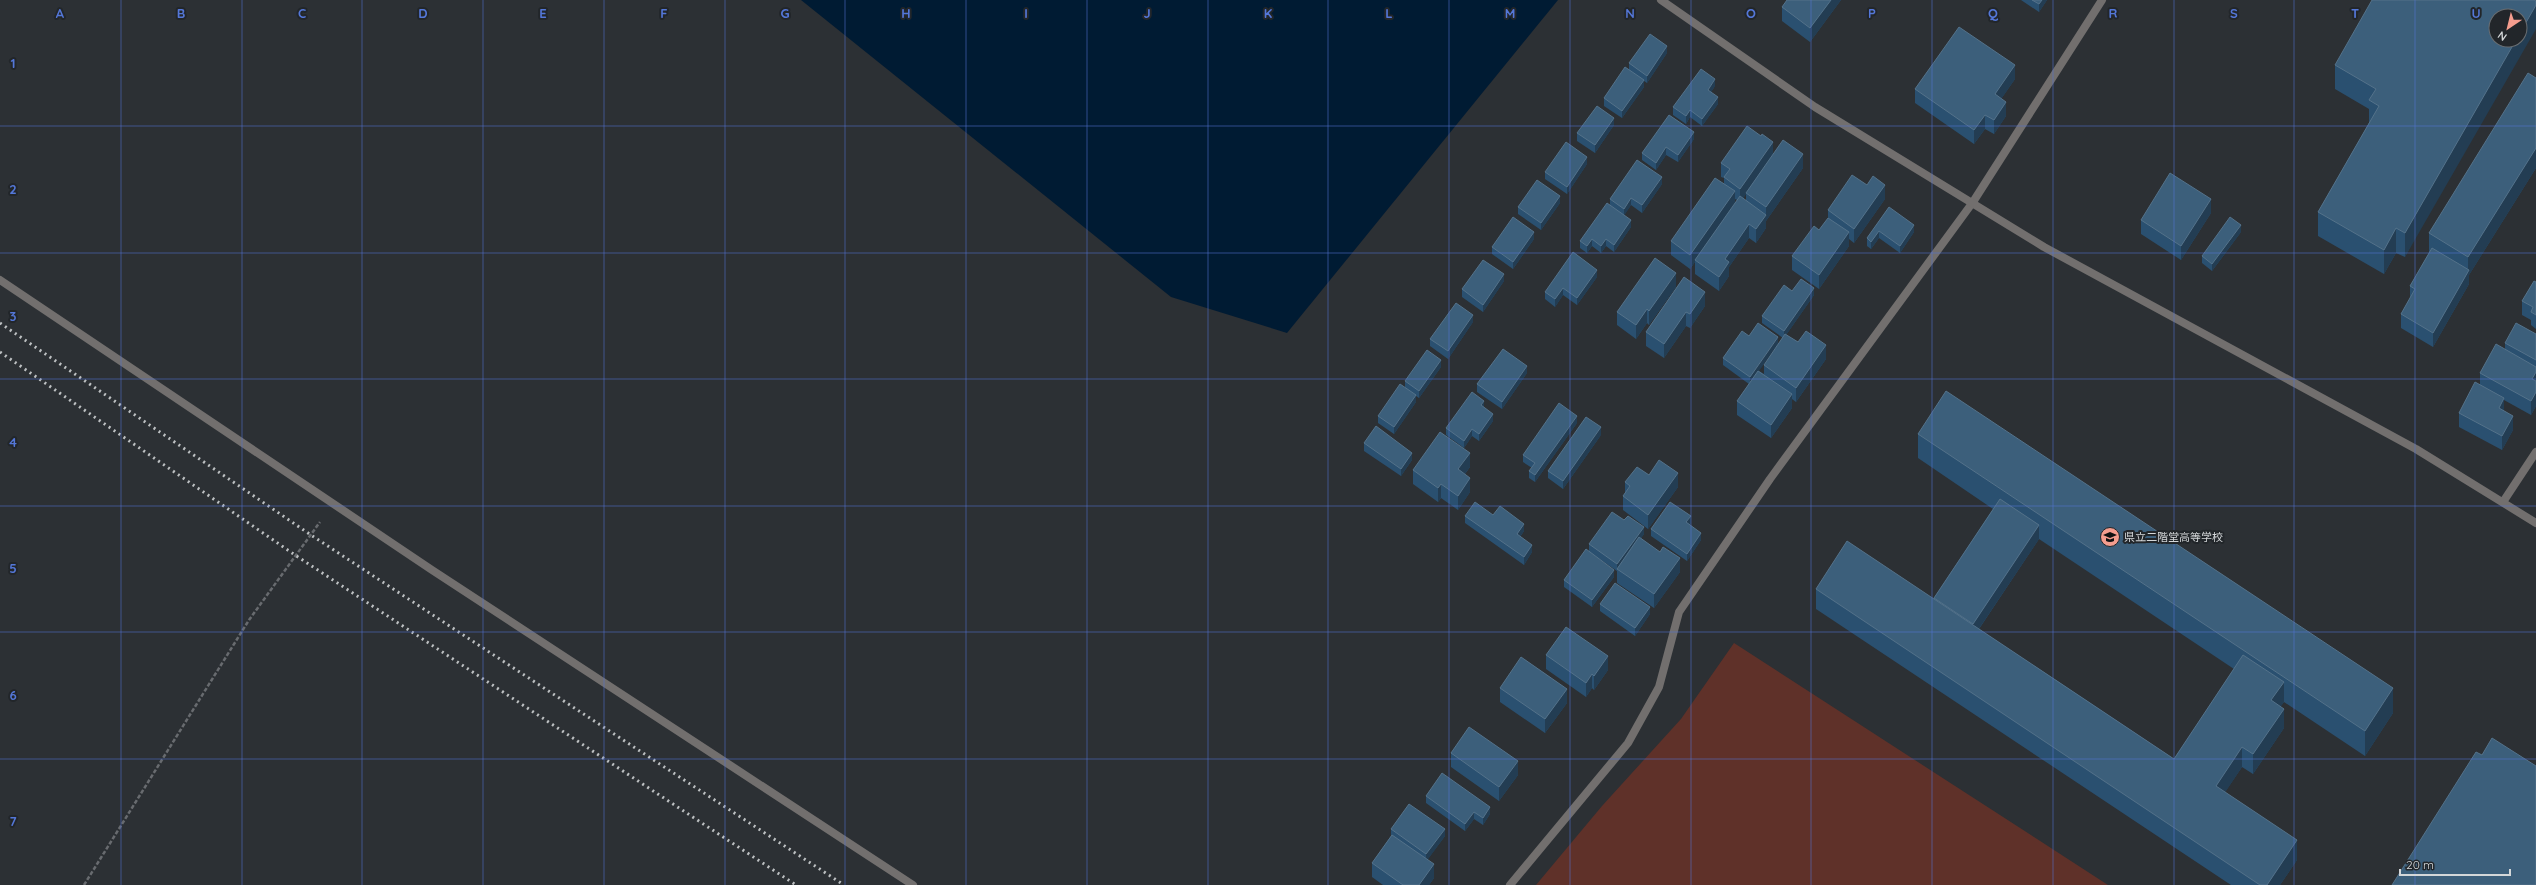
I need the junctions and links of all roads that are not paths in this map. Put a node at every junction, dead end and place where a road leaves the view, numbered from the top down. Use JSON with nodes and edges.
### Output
{"nodes":[{"id":1,"x":1661,"y":0,"type":"edge"},
{"id":2,"x":2102,"y":0,"type":"edge"},
{"id":3,"x":1973,"y":202,"type":"junction"},
{"id":4,"x":0,"y":280,"type":"edge"},
{"id":5,"x":2536,"y":452,"type":"edge"},
{"id":6,"x":2503,"y":502,"type":"junction"},
{"id":7,"x":2536,"y":523,"type":"edge"},
{"id":8,"x":913,"y":885,"type":"edge"},
{"id":9,"x":1510,"y":885,"type":"edge"}],
"edges":[{"from":1,"to":3,"type":"street"},
{"from":2,"to":3,"type":"street"},
{"from":3,"to":6,"type":"street"},
{"from":3,"to":9,"type":"street"},
{"from":4,"to":8,"type":"street"},
{"from":5,"to":6,"type":"street"},
{"from":6,"to":7,"type":"street"}]}
